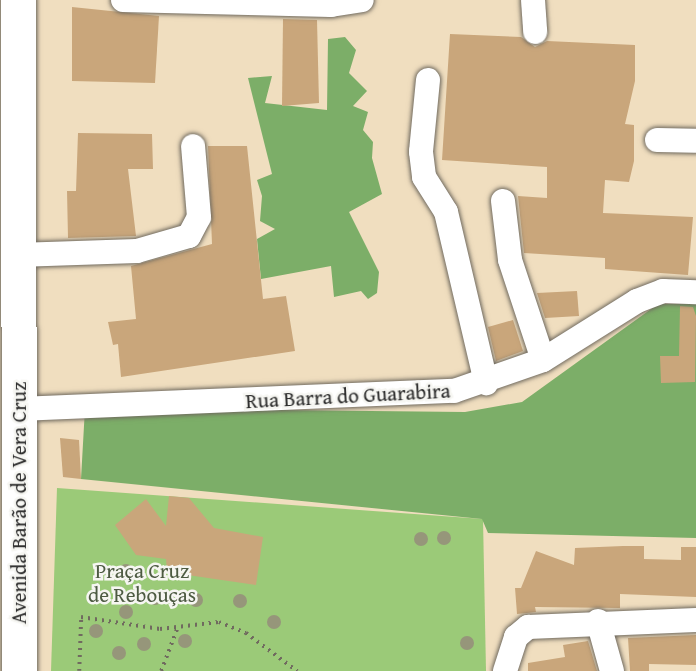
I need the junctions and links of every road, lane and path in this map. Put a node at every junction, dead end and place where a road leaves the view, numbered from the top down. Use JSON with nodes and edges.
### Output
{"nodes":[{"id":1,"x":18,"y":0,"type":"edge"},
{"id":2,"x":123,"y":0,"type":"edge"},
{"id":3,"x":362,"y":0,"type":"edge"},
{"id":4,"x":533,"y":0,"type":"edge"},
{"id":5,"x":535,"y":32,"type":"dead end"},
{"id":6,"x":428,"y":80,"type":"dead end"},
{"id":7,"x":657,"y":140,"type":"dead end"},
{"id":8,"x":696,"y":141,"type":"edge"},
{"id":9,"x":193,"y":146,"type":"dead end"},
{"id":10,"x":503,"y":201,"type":"dead end"},
{"id":11,"x":17,"y":255,"type":"junction"},
{"id":12,"x":696,"y":292,"type":"edge"},
{"id":13,"x":542,"y":360,"type":"junction"},
{"id":14,"x":486,"y":383,"type":"junction"},
{"id":15,"x":19,"y":409,"type":"junction"},
{"id":16,"x":10,"y":472,"type":"edge"},
{"id":17,"x":696,"y":620,"type":"edge"},
{"id":18,"x":598,"y":621,"type":"junction"},
{"id":19,"x":178,"y":626,"type":"junction"},
{"id":20,"x":290,"y":669,"type":"edge"},
{"id":21,"x":19,"y":671,"type":"edge"},
{"id":22,"x":79,"y":671,"type":"edge"},
{"id":23,"x":161,"y":671,"type":"edge"},
{"id":24,"x":297,"y":671,"type":"edge"},
{"id":25,"x":505,"y":671,"type":"edge"},
{"id":26,"x":612,"y":671,"type":"edge"}],
"edges":[{"from":1,"to":11,"type":"highway","name":"Avenida Barão de Vera Cruz"},
{"from":2,"to":3,"type":"street"},
{"from":4,"to":5,"type":"street"},
{"from":6,"to":14,"type":"street"},
{"from":7,"to":8,"type":"street"},
{"from":9,"to":11,"type":"street"},
{"from":10,"to":13,"type":"street"},
{"from":11,"to":15,"type":"highway","name":"Avenida Barão de Vera Cruz"},
{"from":12,"to":13,"type":"street","name":"Rua Barra do Guarabira"},
{"from":13,"to":14,"type":"street","name":"Rua Barra do Guarabira"},
{"from":14,"to":15,"type":"street","name":"Rua Barra do Guarabira"},
{"from":15,"to":16,"type":"highway","name":"Avenida Barão de Vera Cruz"},
{"from":16,"to":21,"type":"highway","name":"Avenida Barão de Vera Cruz"},
{"from":17,"to":18,"type":"street"},
{"from":18,"to":25,"type":"street"},
{"from":18,"to":26,"type":"street"},
{"from":19,"to":20,"type":"path"},
{"from":19,"to":22,"type":"path"},
{"from":19,"to":23,"type":"path"},
{"from":20,"to":24,"type":"path"}]}
